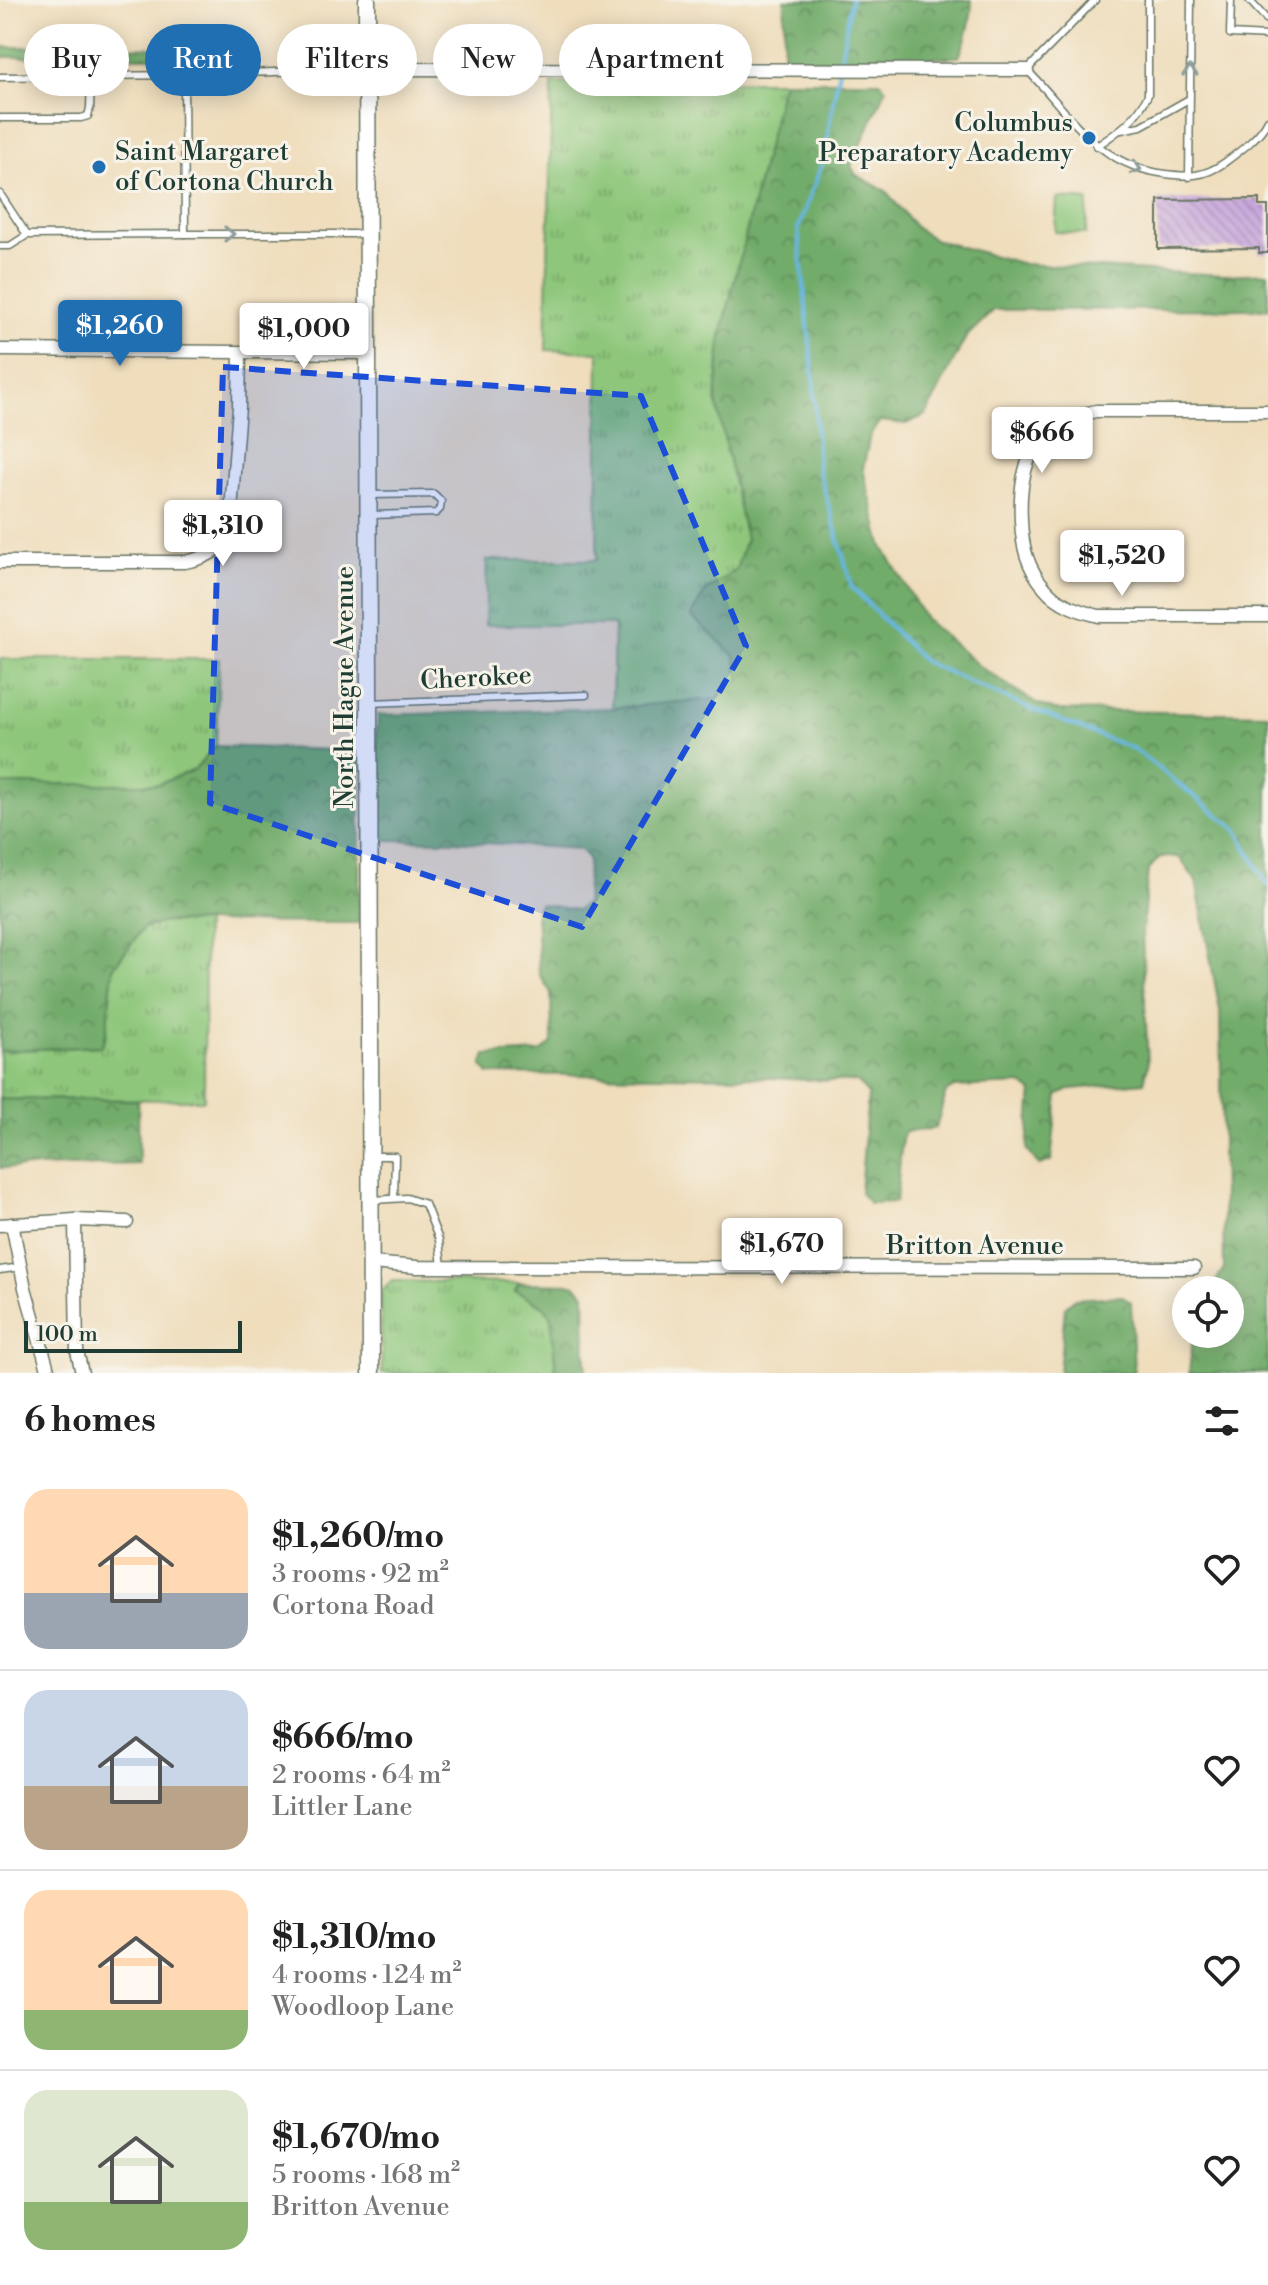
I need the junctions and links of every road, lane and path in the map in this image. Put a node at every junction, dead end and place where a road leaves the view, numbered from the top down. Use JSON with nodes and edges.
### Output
{"nodes":[{"id":1,"x":367,"y":0,"type":"edge"},
{"id":2,"x":1095,"y":0,"type":"edge"},
{"id":3,"x":1148,"y":0,"type":"edge"},
{"id":4,"x":1191,"y":0,"type":"edge"},
{"id":5,"x":1231,"y":0,"type":"edge"},
{"id":6,"x":1249,"y":0,"type":"edge"},
{"id":7,"x":1268,"y":21,"type":"edge"},
{"id":8,"x":367,"y":24,"type":"edge"},
{"id":9,"x":1268,"y":36,"type":"edge"},
{"id":10,"x":417,"y":69,"type":"edge"},
{"id":11,"x":1027,"y":70,"type":"junction"},
{"id":12,"x":0,"y":77,"type":"edge"},
{"id":13,"x":24,"y":77,"type":"edge"},
{"id":14,"x":90,"y":96,"type":"edge"},
{"id":15,"x":184,"y":96,"type":"edge"},
{"id":16,"x":367,"y":96,"type":"edge"},
{"id":17,"x":1190,"y":98,"type":"junction"},
{"id":18,"x":0,"y":118,"type":"edge"},
{"id":19,"x":1268,"y":120,"type":"edge"},
{"id":20,"x":1121,"y":130,"type":"junction"},
{"id":21,"x":1097,"y":146,"type":"junction"},
{"id":22,"x":1189,"y":177,"type":"junction"},
{"id":23,"x":0,"y":194,"type":"edge"},
{"id":24,"x":185,"y":234,"type":"junction"},
{"id":25,"x":368,"y":234,"type":"junction"},
{"id":26,"x":27,"y":235,"type":"junction"},
{"id":27,"x":0,"y":246,"type":"edge"},
{"id":28,"x":0,"y":350,"type":"edge"},
{"id":29,"x":240,"y":353,"type":"junction"},
{"id":30,"x":368,"y":353,"type":"junction"},
{"id":31,"x":1268,"y":411,"type":"edge"},
{"id":32,"x":368,"y":495,"type":"junction"},
{"id":33,"x":368,"y":515,"type":"junction"},
{"id":34,"x":0,"y":562,"type":"edge"},
{"id":35,"x":1268,"y":616,"type":"edge"},
{"id":36,"x":586,"y":695,"type":"dead end"},
{"id":37,"x":369,"y":703,"type":"junction"},
{"id":38,"x":371,"y":1156,"type":"junction"},
{"id":39,"x":394,"y":1198,"type":"junction"},
{"id":40,"x":371,"y":1200,"type":"junction"},
{"id":41,"x":75,"y":1220,"type":"junction"},
{"id":42,"x":127,"y":1222,"type":"dead end"},
{"id":43,"x":6,"y":1224,"type":"edge"},
{"id":44,"x":371,"y":1263,"type":"junction"},
{"id":45,"x":21,"y":1267,"type":"junction"},
{"id":46,"x":442,"y":1267,"type":"junction"},
{"id":47,"x":1194,"y":1268,"type":"dead end"},
{"id":48,"x":0,"y":1270,"type":"edge"},
{"id":49,"x":49,"y":1373,"type":"edge"},
{"id":50,"x":82,"y":1373,"type":"edge"},
{"id":51,"x":371,"y":1373,"type":"edge"}],
"edges":[{"from":1,"to":8,"type":"main road","name":"North Hague Avenue"},
{"from":2,"to":11,"type":"lane"},
{"from":3,"to":20,"type":"lane"},
{"from":17,"to":4,"type":"lane","one_way":true},
{"from":5,"to":9,"type":"lane"},
{"from":6,"to":7,"type":"lane"},
{"from":10,"to":11,"type":"street"},
{"from":11,"to":21,"type":"lane"},
{"from":12,"to":13,"type":"lane"},
{"from":14,"to":18,"type":"lane"},
{"from":15,"to":24,"type":"lane"},
{"from":16,"to":25,"type":"main road","name":"North Hague Avenue"},
{"from":17,"to":20,"type":"lane"},
{"from":17,"to":22,"type":"lane"},
{"from":19,"to":22,"type":"lane"},
{"from":20,"to":21,"type":"lane"},
{"from":21,"to":22,"type":"lane","one_way":true},
{"from":23,"to":26,"type":"lane"},
{"from":24,"to":25,"type":"lane","one_way":true},
{"from":24,"to":26,"type":"lane"},
{"from":25,"to":30,"type":"main road","name":"North Hague Avenue"},
{"from":26,"to":27,"type":"lane"},
{"from":28,"to":29,"type":"street"},
{"from":29,"to":30,"type":"street"},
{"from":29,"to":34,"type":"street"},
{"from":30,"to":32,"type":"main road","name":"North Hague Avenue"},
{"from":31,"to":35,"type":"street"},
{"from":32,"to":33,"type":"main road","name":"North Hague Avenue"},
{"from":32,"to":33,"type":"lane"},
{"from":33,"to":37,"type":"main road","name":"North Hague Avenue"},
{"from":36,"to":37,"type":"lane","name":"Cherokee"},
{"from":37,"to":38,"type":"main road","name":"North Hague Avenue"},
{"from":38,"to":39,"type":"lane"},
{"from":38,"to":40,"type":"main road","name":"North Hague Avenue"},
{"from":39,"to":40,"type":"lane"},
{"from":39,"to":46,"type":"lane"},
{"from":40,"to":44,"type":"main road","name":"North Hague Avenue"},
{"from":41,"to":42,"type":"street"},
{"from":41,"to":43,"type":"street"},
{"from":41,"to":50,"type":"street"},
{"from":43,"to":45,"type":"street"},
{"from":44,"to":46,"type":"street","name":"Britton Avenue"},
{"from":44,"to":51,"type":"main road","name":"North Hague Avenue"},
{"from":45,"to":48,"type":"lane"},
{"from":45,"to":49,"type":"street"},
{"from":46,"to":47,"type":"street","name":"Britton Avenue"}]}
